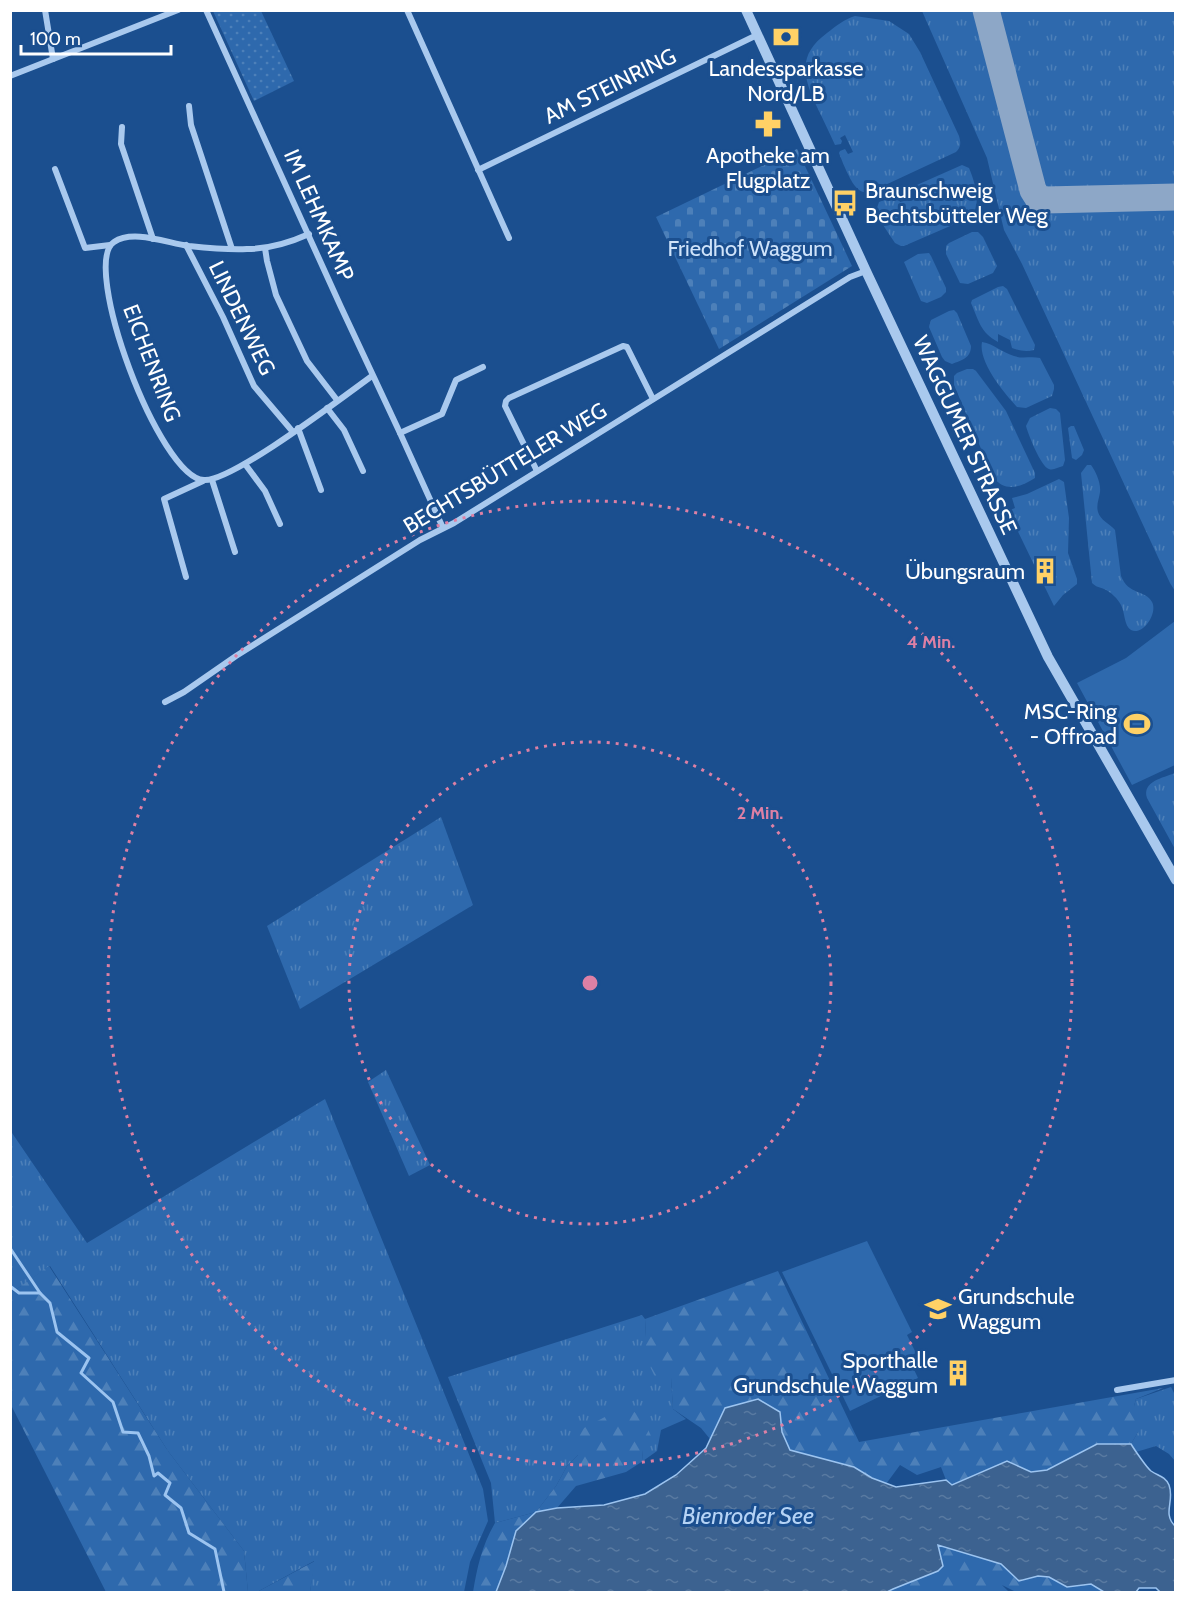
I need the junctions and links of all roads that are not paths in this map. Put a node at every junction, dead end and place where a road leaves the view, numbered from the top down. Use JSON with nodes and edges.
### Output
{"nodes":[{"id":1,"x":45,"y":10,"type":"edge"},
{"id":2,"x":178,"y":10,"type":"edge"},
{"id":3,"x":206,"y":10,"type":"edge"},
{"id":4,"x":407,"y":10,"type":"edge"},
{"id":5,"x":746,"y":10,"type":"edge"},
{"id":6,"x":757,"y":35,"type":"junction"},
{"id":7,"x":53,"y":59,"type":"junction"},
{"id":8,"x":10,"y":76,"type":"edge"},
{"id":9,"x":189,"y":106,"type":"dead end"},
{"id":10,"x":122,"y":127,"type":"dead end"},
{"id":11,"x":55,"y":169,"type":"dead end"},
{"id":12,"x":478,"y":170,"type":"junction"},
{"id":13,"x":309,"y":234,"type":"junction"},
{"id":14,"x":509,"y":238,"type":"dead end"},
{"id":15,"x":153,"y":239,"type":"junction"},
{"id":16,"x":110,"y":245,"type":"junction"},
{"id":17,"x":186,"y":245,"type":"junction"},
{"id":18,"x":265,"y":248,"type":"junction"},
{"id":19,"x":232,"y":249,"type":"junction"},
{"id":20,"x":866,"y":271,"type":"junction"},
{"id":21,"x":483,"y":367,"type":"dead end"},
{"id":22,"x":372,"y":376,"type":"junction"},
{"id":23,"x":653,"y":399,"type":"junction"},
{"id":24,"x":337,"y":400,"type":"junction"},
{"id":25,"x":327,"y":408,"type":"junction"},
{"id":26,"x":295,"y":430,"type":"junction"},
{"id":27,"x":400,"y":433,"type":"junction"},
{"id":28,"x":245,"y":464,"type":"junction"},
{"id":29,"x":363,"y":471,"type":"dead end"},
{"id":30,"x":537,"y":471,"type":"junction"},
{"id":31,"x":212,"y":480,"type":"junction"},
{"id":32,"x":203,"y":481,"type":"junction"},
{"id":33,"x":321,"y":490,"type":"dead end"},
{"id":34,"x":280,"y":524,"type":"dead end"},
{"id":35,"x":442,"y":528,"type":"junction"},
{"id":36,"x":235,"y":552,"type":"dead end"},
{"id":37,"x":186,"y":577,"type":"dead end"},
{"id":38,"x":165,"y":702,"type":"dead end"},
{"id":39,"x":1176,"y":880,"type":"edge"},
{"id":40,"x":1176,"y":1380,"type":"edge"},
{"id":41,"x":1117,"y":1390,"type":"dead end"}],
"edges":[{"from":1,"to":7,"type":"street"},
{"from":2,"to":7,"type":"street"},
{"from":3,"to":13,"type":"street","name":"IM LEHMKAMP"},
{"from":4,"to":12,"type":"street"},
{"from":5,"to":6,"type":"street","name":"WAGGUMER STRASSE"},
{"from":6,"to":12,"type":"street","name":"AM STEINRING"},
{"from":6,"to":20,"type":"street","name":"WAGGUMER STRASSE"},
{"from":7,"to":8,"type":"street"},
{"from":9,"to":19,"type":"street"},
{"from":10,"to":15,"type":"street"},
{"from":11,"to":16,"type":"street"},
{"from":12,"to":14,"type":"street"},
{"from":13,"to":18,"type":"street"},
{"from":13,"to":22,"type":"street","name":"IM LEHMKAMP"},
{"from":15,"to":16,"type":"street"},
{"from":15,"to":17,"type":"street"},
{"from":16,"to":32,"type":"street","name":"EICHENRING"},
{"from":17,"to":19,"type":"street"},
{"from":17,"to":26,"type":"street","name":"LINDENWEG"},
{"from":18,"to":19,"type":"street"},
{"from":18,"to":24,"type":"street"},
{"from":20,"to":23,"type":"street","name":"BECHTSBÜTTELER WEG"},
{"from":20,"to":39,"type":"street","name":"WAGGUMER STRASSE"},
{"from":21,"to":27,"type":"street"},
{"from":22,"to":24,"type":"street"},
{"from":22,"to":27,"type":"street","name":"IM LEHMKAMP"},
{"from":23,"to":30,"type":"street","name":"BECHTSBÜTTELER WEG"},
{"from":23,"to":30,"type":"street"},
{"from":24,"to":25,"type":"street"},
{"from":25,"to":26,"type":"street"},
{"from":25,"to":29,"type":"street"},
{"from":26,"to":28,"type":"street"},
{"from":26,"to":33,"type":"street","name":"LINDENWEG"},
{"from":27,"to":35,"type":"street","name":"IM LEHMKAMP"},
{"from":28,"to":31,"type":"street"},
{"from":28,"to":34,"type":"street"},
{"from":30,"to":35,"type":"street","name":"BECHTSBÜTTELER WEG"},
{"from":31,"to":32,"type":"street"},
{"from":31,"to":36,"type":"street"},
{"from":32,"to":37,"type":"street"},
{"from":35,"to":38,"type":"street","name":"BECHTSBÜTTELER WEG"},
{"from":40,"to":41,"type":"street"}]}
